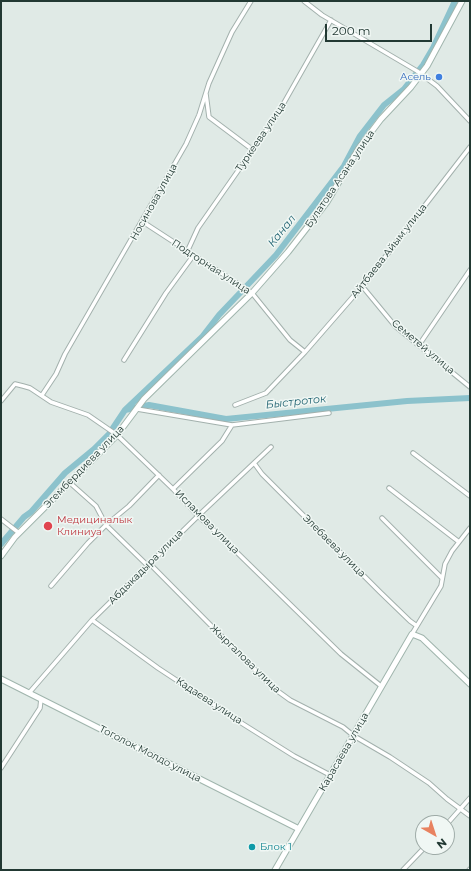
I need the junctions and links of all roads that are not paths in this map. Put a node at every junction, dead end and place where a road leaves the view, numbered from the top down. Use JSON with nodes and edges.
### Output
{"nodes":[{"id":1,"x":251,"y":1,"type":"edge"},
{"id":2,"x":304,"y":1,"type":"edge"},
{"id":3,"x":462,"y":1,"type":"edge"},
{"id":4,"x":331,"y":20,"type":"junction"},
{"id":5,"x":421,"y":74,"type":"junction"},
{"id":6,"x":206,"y":92,"type":"junction"},
{"id":7,"x":470,"y":121,"type":"edge"},
{"id":8,"x":470,"y":147,"type":"edge"},
{"id":9,"x":254,"y":150,"type":"junction"},
{"id":10,"x":143,"y":222,"type":"junction"},
{"id":11,"x":187,"y":252,"type":"junction"},
{"id":12,"x":193,"y":256,"type":"junction"},
{"id":13,"x":470,"y":270,"type":"edge"},
{"id":14,"x":362,"y":286,"type":"junction"},
{"id":15,"x":252,"y":293,"type":"junction"},
{"id":16,"x":201,"y":344,"type":"joint"},
{"id":17,"x":419,"y":345,"type":"junction"},
{"id":18,"x":305,"y":352,"type":"junction"},
{"id":19,"x":124,"y":360,"type":"dead end"},
{"id":20,"x":470,"y":387,"type":"edge"},
{"id":21,"x":42,"y":395,"type":"junction"},
{"id":22,"x":1,"y":401,"type":"edge"},
{"id":23,"x":235,"y":405,"type":"dead end"},
{"id":24,"x":137,"y":409,"type":"junction"},
{"id":25,"x":329,"y":413,"type":"dead end"},
{"id":26,"x":232,"y":425,"type":"junction"},
{"id":27,"x":117,"y":435,"type":"junction"},
{"id":28,"x":271,"y":447,"type":"dead end"},
{"id":29,"x":413,"y":453,"type":"dead end"},
{"id":30,"x":254,"y":463,"type":"junction"},
{"id":31,"x":159,"y":475,"type":"junction"},
{"id":32,"x":69,"y":482,"type":"junction"},
{"id":33,"x":389,"y":488,"type":"dead end"},
{"id":34,"x":173,"y":489,"type":"junction"},
{"id":35,"x":470,"y":496,"type":"edge"},
{"id":36,"x":198,"y":516,"type":"junction"},
{"id":37,"x":382,"y":518,"type":"dead end"},
{"id":38,"x":1,"y":519,"type":"edge"},
{"id":39,"x":106,"y":525,"type":"junction"},
{"id":40,"x":470,"y":528,"type":"edge"},
{"id":41,"x":19,"y":533,"type":"junction"},
{"id":42,"x":459,"y":542,"type":"junction"},
{"id":43,"x":1,"y":556,"type":"edge"},
{"id":44,"x":148,"y":564,"type":"junction"},
{"id":45,"x":442,"y":578,"type":"junction"},
{"id":46,"x":50,"y":586,"type":"dead end"},
{"id":47,"x":92,"y":620,"type":"junction"},
{"id":48,"x":417,"y":626,"type":"junction"},
{"id":49,"x":412,"y":634,"type":"junction"},
{"id":50,"x":1,"y":679,"type":"edge"},
{"id":51,"x":470,"y":684,"type":"edge"},
{"id":52,"x":382,"y":686,"type":"junction"},
{"id":53,"x":29,"y":693,"type":"junction"},
{"id":54,"x":41,"y":699,"type":"junction"},
{"id":55,"x":354,"y":736,"type":"junction"},
{"id":56,"x":1,"y":768,"type":"edge"},
{"id":57,"x":330,"y":775,"type":"junction"},
{"id":58,"x":470,"y":798,"type":"edge"},
{"id":59,"x":462,"y":808,"type":"junction"},
{"id":60,"x":455,"y":815,"type":"edge"},
{"id":61,"x":470,"y":816,"type":"edge"},
{"id":62,"x":298,"y":829,"type":"junction"},
{"id":63,"x":417,"y":855,"type":"edge"},
{"id":64,"x":275,"y":870,"type":"edge"},
{"id":65,"x":403,"y":870,"type":"edge"}],
"edges":[{"from":1,"to":6,"type":"street","name":"Носинова улица"},
{"from":2,"to":4,"type":"street"},
{"from":3,"to":5,"type":"street","name":"Булатова Асана улица"},
{"from":4,"to":5,"type":"street"},
{"from":4,"to":9,"type":"street","name":"Туркеева улица"},
{"from":5,"to":7,"type":"street"},
{"from":5,"to":15,"type":"street","name":"Булатова Асана улица"},
{"from":6,"to":9,"type":"street"},
{"from":6,"to":10,"type":"street","name":"Носинова улица"},
{"from":8,"to":14,"type":"street","name":"Айтбаева Айым улица"},
{"from":9,"to":11,"type":"street","name":"Туркеева улица"},
{"from":10,"to":11,"type":"street","name":"Подгорная улица"},
{"from":10,"to":21,"type":"street","name":"Носинова улица"},
{"from":11,"to":12,"type":"street","name":"Подгорная улица"},
{"from":12,"to":15,"type":"street","name":"Подгорная улица"},
{"from":12,"to":19,"type":"street"},
{"from":13,"to":17,"type":"street"},
{"from":14,"to":17,"type":"street","name":"Семетей улица"},
{"from":14,"to":18,"type":"street","name":"Айтбаева Айым улица"},
{"from":15,"to":16,"type":"street","name":"Булатова Асана улица"},
{"from":15,"to":18,"type":"street","name":"Подгорная улица"},
{"from":16,"to":24,"type":"street","name":"Эгембердиева улица"},
{"from":17,"to":20,"type":"street","name":"Семетей улица"},
{"from":18,"to":23,"type":"street","name":"Айтбаева Айым улица"},
{"from":21,"to":22,"type":"street","name":"Исламова улица"},
{"from":21,"to":27,"type":"street","name":"Исламова улица"},
{"from":24,"to":26,"type":"street"},
{"from":24,"to":27,"type":"street","name":"Эгембердиева улица"},
{"from":25,"to":26,"type":"street"},
{"from":26,"to":34,"type":"street"},
{"from":27,"to":31,"type":"street","name":"Исламова улица"},
{"from":27,"to":32,"type":"street","name":"Эгембердиева улица"},
{"from":28,"to":30,"type":"street","name":"Абдыкадыра улица"},
{"from":29,"to":35,"type":"street"},
{"from":30,"to":36,"type":"street","name":"Абдыкадыра улица"},
{"from":30,"to":48,"type":"street","name":"Элебаева улица"},
{"from":31,"to":34,"type":"street","name":"Исламова улица"},
{"from":31,"to":39,"type":"street"},
{"from":32,"to":39,"type":"street","name":"Жыргалова улица"},
{"from":32,"to":41,"type":"street","name":"Эгембердиева улица"},
{"from":33,"to":42,"type":"street"},
{"from":34,"to":36,"type":"street","name":"Исламова улица"},
{"from":36,"to":44,"type":"street","name":"Абдыкадыра улица"},
{"from":36,"to":52,"type":"street","name":"Исламова улица"},
{"from":37,"to":45,"type":"street"},
{"from":38,"to":41,"type":"street"},
{"from":39,"to":44,"type":"street","name":"Жыргалова улица"},
{"from":39,"to":46,"type":"street"},
{"from":40,"to":42,"type":"street"},
{"from":41,"to":43,"type":"street","name":"Эгембердиева улица"},
{"from":42,"to":45,"type":"street"},
{"from":44,"to":47,"type":"street","name":"Абдыкадыра улица"},
{"from":44,"to":55,"type":"street","name":"Жыргалова улица"},
{"from":45,"to":48,"type":"street"},
{"from":47,"to":53,"type":"street","name":"Абдыкадыра улица"},
{"from":47,"to":57,"type":"street","name":"Кадаева улица"},
{"from":48,"to":49,"type":"street"},
{"from":49,"to":51,"type":"street"},
{"from":49,"to":52,"type":"street","name":"Карасаева улица"},
{"from":50,"to":53,"type":"street","name":"Тоголок Молдо улица"},
{"from":52,"to":55,"type":"street","name":"Карасаева улица"},
{"from":53,"to":54,"type":"street","name":"Тоголок Молдо улица"},
{"from":54,"to":56,"type":"street"},
{"from":54,"to":62,"type":"street","name":"Тоголок Молдо улица"},
{"from":55,"to":57,"type":"street","name":"Карасаева улица"},
{"from":55,"to":59,"type":"street","name":"Жыргалова улица"},
{"from":57,"to":62,"type":"street","name":"Карасаева улица"},
{"from":58,"to":59,"type":"street"},
{"from":59,"to":60,"type":"street"},
{"from":59,"to":61,"type":"street","name":"Жыргалова улица"},
{"from":62,"to":64,"type":"street","name":"Карасаева улица"},
{"from":63,"to":65,"type":"street"}]}
